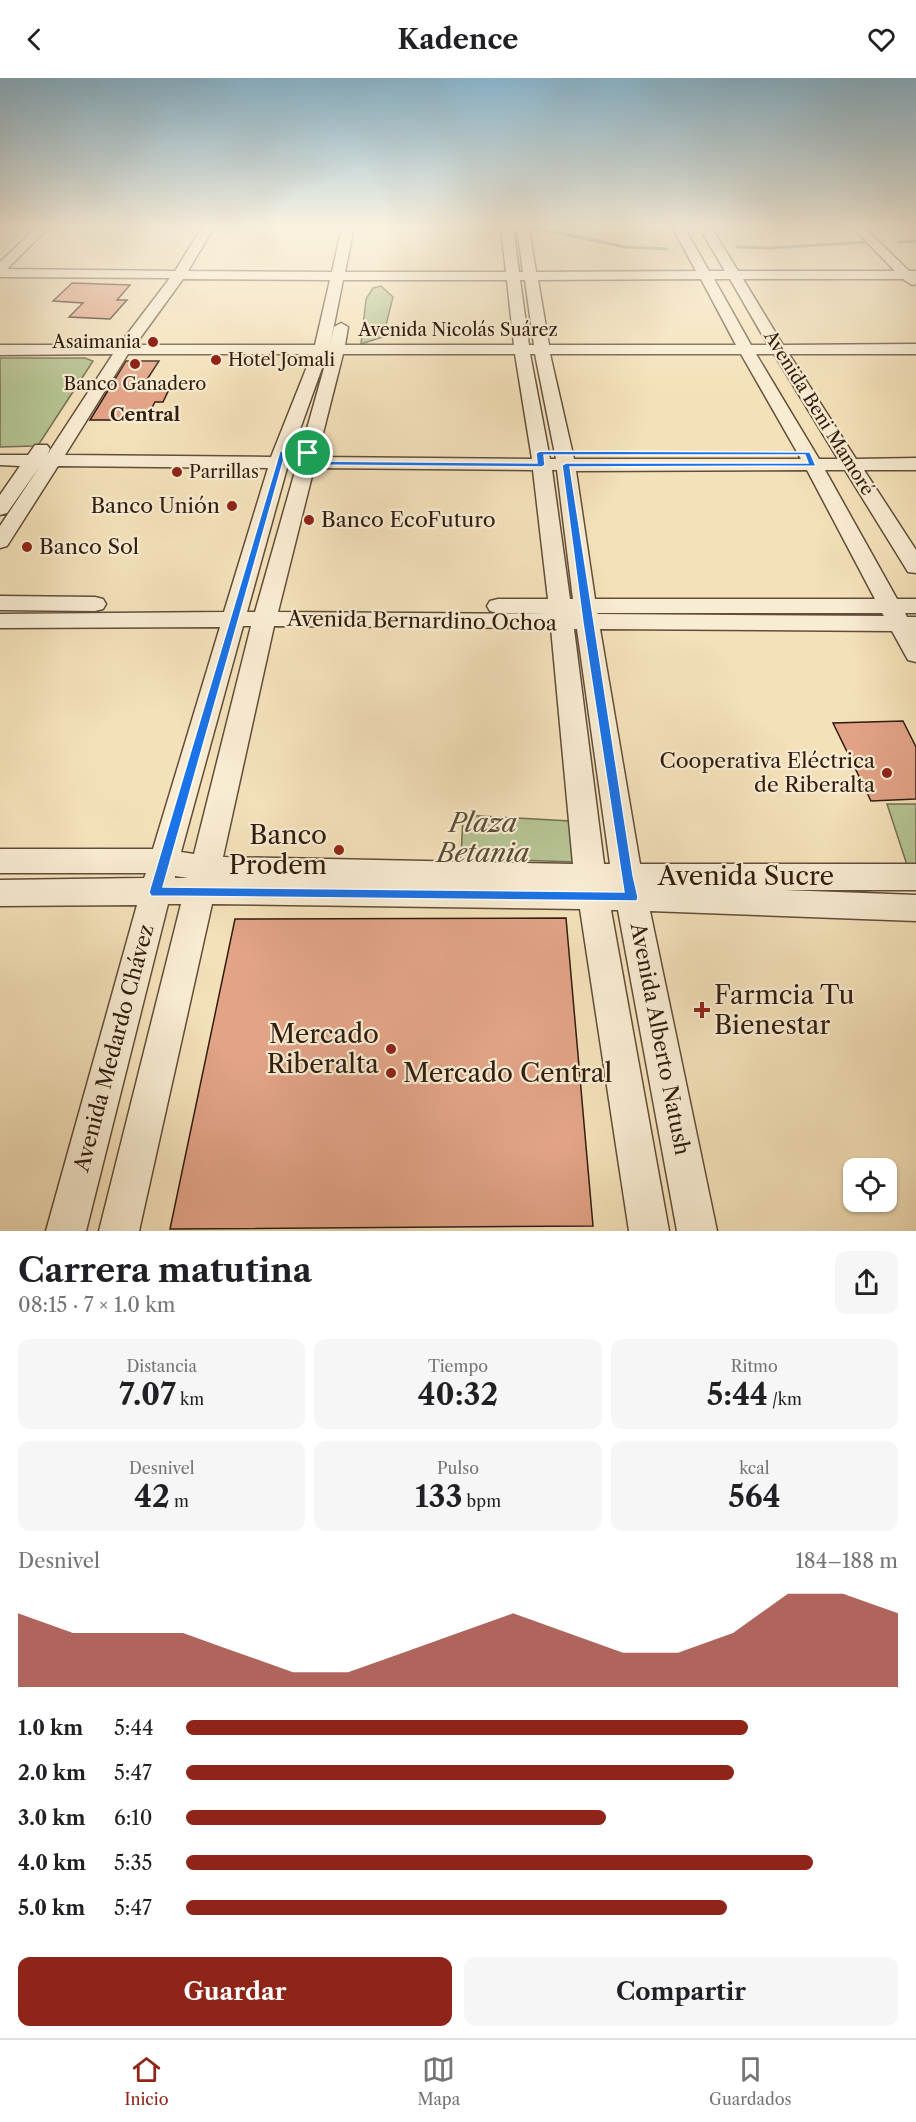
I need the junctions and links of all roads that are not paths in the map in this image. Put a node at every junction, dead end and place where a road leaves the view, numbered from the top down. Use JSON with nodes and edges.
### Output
{"nodes":[{"id":1,"x":167,"y":281,"type":"edge"},
{"id":2,"x":336,"y":281,"type":"edge"},
{"id":3,"x":513,"y":281,"type":"edge"},
{"id":4,"x":531,"y":281,"type":"edge"},
{"id":5,"x":709,"y":281,"type":"edge"},
{"id":6,"x":737,"y":281,"type":"edge"},
{"id":7,"x":344,"y":315,"type":"dead end"},
{"id":8,"x":916,"y":349,"type":"edge"},
{"id":9,"x":0,"y":350,"type":"edge"},
{"id":10,"x":748,"y":352,"type":"junction"},
{"id":11,"x":780,"y":352,"type":"junction"},
{"id":12,"x":114,"y":353,"type":"junction"},
{"id":13,"x":327,"y":353,"type":"junction"},
{"id":14,"x":533,"y":353,"type":"junction"},
{"id":15,"x":0,"y":356,"type":"edge"},
{"id":16,"x":916,"y":357,"type":"edge"},
{"id":17,"x":0,"y":451,"type":"edge"},
{"id":18,"x":916,"y":453,"type":"edge"},
{"id":19,"x":46,"y":455,"type":"junction"},
{"id":20,"x":294,"y":458,"type":"junction"},
{"id":21,"x":553,"y":459,"type":"junction"},
{"id":22,"x":810,"y":459,"type":"junction"},
{"id":23,"x":847,"y":459,"type":"junction"},
{"id":24,"x":0,"y":460,"type":"edge"},
{"id":25,"x":916,"y":464,"type":"edge"},
{"id":26,"x":0,"y":509,"type":"edge"},
{"id":27,"x":0,"y":542,"type":"edge"},
{"id":28,"x":916,"y":567,"type":"edge"},
{"id":29,"x":0,"y":603,"type":"edge"},
{"id":30,"x":916,"y":606,"type":"edge"},
{"id":31,"x":236,"y":612,"type":"junction"},
{"id":32,"x":266,"y":612,"type":"junction"},
{"id":33,"x":573,"y":615,"type":"junction"},
{"id":34,"x":901,"y":618,"type":"edge"},
{"id":35,"x":0,"y":621,"type":"edge"},
{"id":36,"x":916,"y":654,"type":"edge"},
{"id":37,"x":0,"y":861,"type":"edge"},
{"id":38,"x":164,"y":861,"type":"junction"},
{"id":39,"x":916,"y":877,"type":"edge"},
{"id":40,"x":202,"y":880,"type":"junction"},
{"id":41,"x":592,"y":886,"type":"junction"},
{"id":42,"x":629,"y":886,"type":"junction"},
{"id":43,"x":155,"y":892,"type":"junction"},
{"id":44,"x":0,"y":893,"type":"edge"},
{"id":45,"x":916,"y":908,"type":"edge"},
{"id":46,"x":66,"y":1231,"type":"edge"},
{"id":47,"x":119,"y":1231,"type":"edge"},
{"id":48,"x":649,"y":1231,"type":"edge"},
{"id":49,"x":697,"y":1231,"type":"edge"}],
"edges":[{"from":1,"to":12,"type":"street"},
{"from":2,"to":13,"type":"street"},
{"from":3,"to":14,"type":"street"},
{"from":4,"to":14,"type":"street"},
{"from":5,"to":10,"type":"street","name":"Avenida Beni Mamoré"},
{"from":6,"to":11,"type":"street","name":"Avenida Beni Mamoré"},
{"from":7,"to":13,"type":"street"},
{"from":8,"to":11,"type":"street","name":"Avenida Nicolás Suárez"},
{"from":9,"to":12,"type":"street","name":"Avenida Nicolás Suárez"},
{"from":10,"to":11,"type":"street","name":"Avenida Nicolás Suárez"},
{"from":10,"to":14,"type":"street","name":"Avenida Nicolás Suárez"},
{"from":10,"to":22,"type":"street","name":"Avenida Beni Mamoré"},
{"from":11,"to":16,"type":"street","name":"Avenida Nicolás Suárez"},
{"from":11,"to":23,"type":"street","name":"Avenida Beni Mamoré"},
{"from":12,"to":13,"type":"street","name":"Avenida Nicolás Suárez"},
{"from":12,"to":15,"type":"street","name":"Avenida Nicolás Suárez"},
{"from":12,"to":19,"type":"street"},
{"from":13,"to":14,"type":"street","name":"Avenida Nicolás Suárez"},
{"from":13,"to":20,"type":"street","name":"Avenida Medardo Chávez"},
{"from":14,"to":21,"type":"street","name":"Avenida Alberto Natush"},
{"from":17,"to":19,"type":"street"},
{"from":18,"to":23,"type":"street"},
{"from":19,"to":20,"type":"street"},
{"from":19,"to":24,"type":"street"},
{"from":19,"to":26,"type":"street"},
{"from":19,"to":27,"type":"street"},
{"from":20,"to":21,"type":"street"},
{"from":20,"to":31,"type":"street","name":"Avenida Medardo Chávez"},
{"from":20,"to":32,"type":"street","name":"Avenida Medardo Chávez"},
{"from":21,"to":22,"type":"street"},
{"from":21,"to":33,"type":"street","name":"Avenida Alberto Natush"},
{"from":22,"to":23,"type":"street"},
{"from":22,"to":34,"type":"street","name":"Avenida Beni Mamoré"},
{"from":23,"to":25,"type":"street"},
{"from":23,"to":28,"type":"street","name":"Avenida Beni Mamoré"},
{"from":29,"to":31,"type":"street","name":"Avenida Bernardino Ochoa"},
{"from":30,"to":34,"type":"street","name":"Avenida Bernardino Ochoa"},
{"from":31,"to":32,"type":"street","name":"Avenida Bernardino Ochoa"},
{"from":31,"to":35,"type":"street","name":"Avenida Bernardino Ochoa"},
{"from":31,"to":38,"type":"street","name":"Avenida Medardo Chávez"},
{"from":32,"to":33,"type":"street","name":"Avenida Bernardino Ochoa"},
{"from":32,"to":40,"type":"street","name":"Avenida Medardo Chávez"},
{"from":33,"to":34,"type":"street","name":"Avenida Bernardino Ochoa"},
{"from":33,"to":41,"type":"street","name":"Avenida Alberto Natush"},
{"from":33,"to":42,"type":"street","name":"Avenida Alberto Natush"},
{"from":34,"to":36,"type":"street","name":"Avenida Beni Mamoré"},
{"from":37,"to":38,"type":"street","name":"Avenida Sucre"},
{"from":38,"to":40,"type":"street","name":"Avenida Sucre"},
{"from":38,"to":43,"type":"street","name":"Avenida Medardo Chávez"},
{"from":39,"to":42,"type":"street","name":"Avenida Sucre"},
{"from":40,"to":41,"type":"street","name":"Avenida Sucre"},
{"from":40,"to":43,"type":"street","name":"Avenida Sucre"},
{"from":40,"to":47,"type":"street","name":"Avenida Medardo Chávez"},
{"from":41,"to":42,"type":"street","name":"Avenida Sucre"},
{"from":41,"to":48,"type":"street","name":"Avenida Alberto Natush"},
{"from":42,"to":45,"type":"street","name":"Avenida Sucre"},
{"from":42,"to":49,"type":"street","name":"Avenida Alberto Natush"},
{"from":43,"to":44,"type":"street","name":"Avenida Sucre"},
{"from":43,"to":46,"type":"street","name":"Avenida Medardo Chávez"}]}
